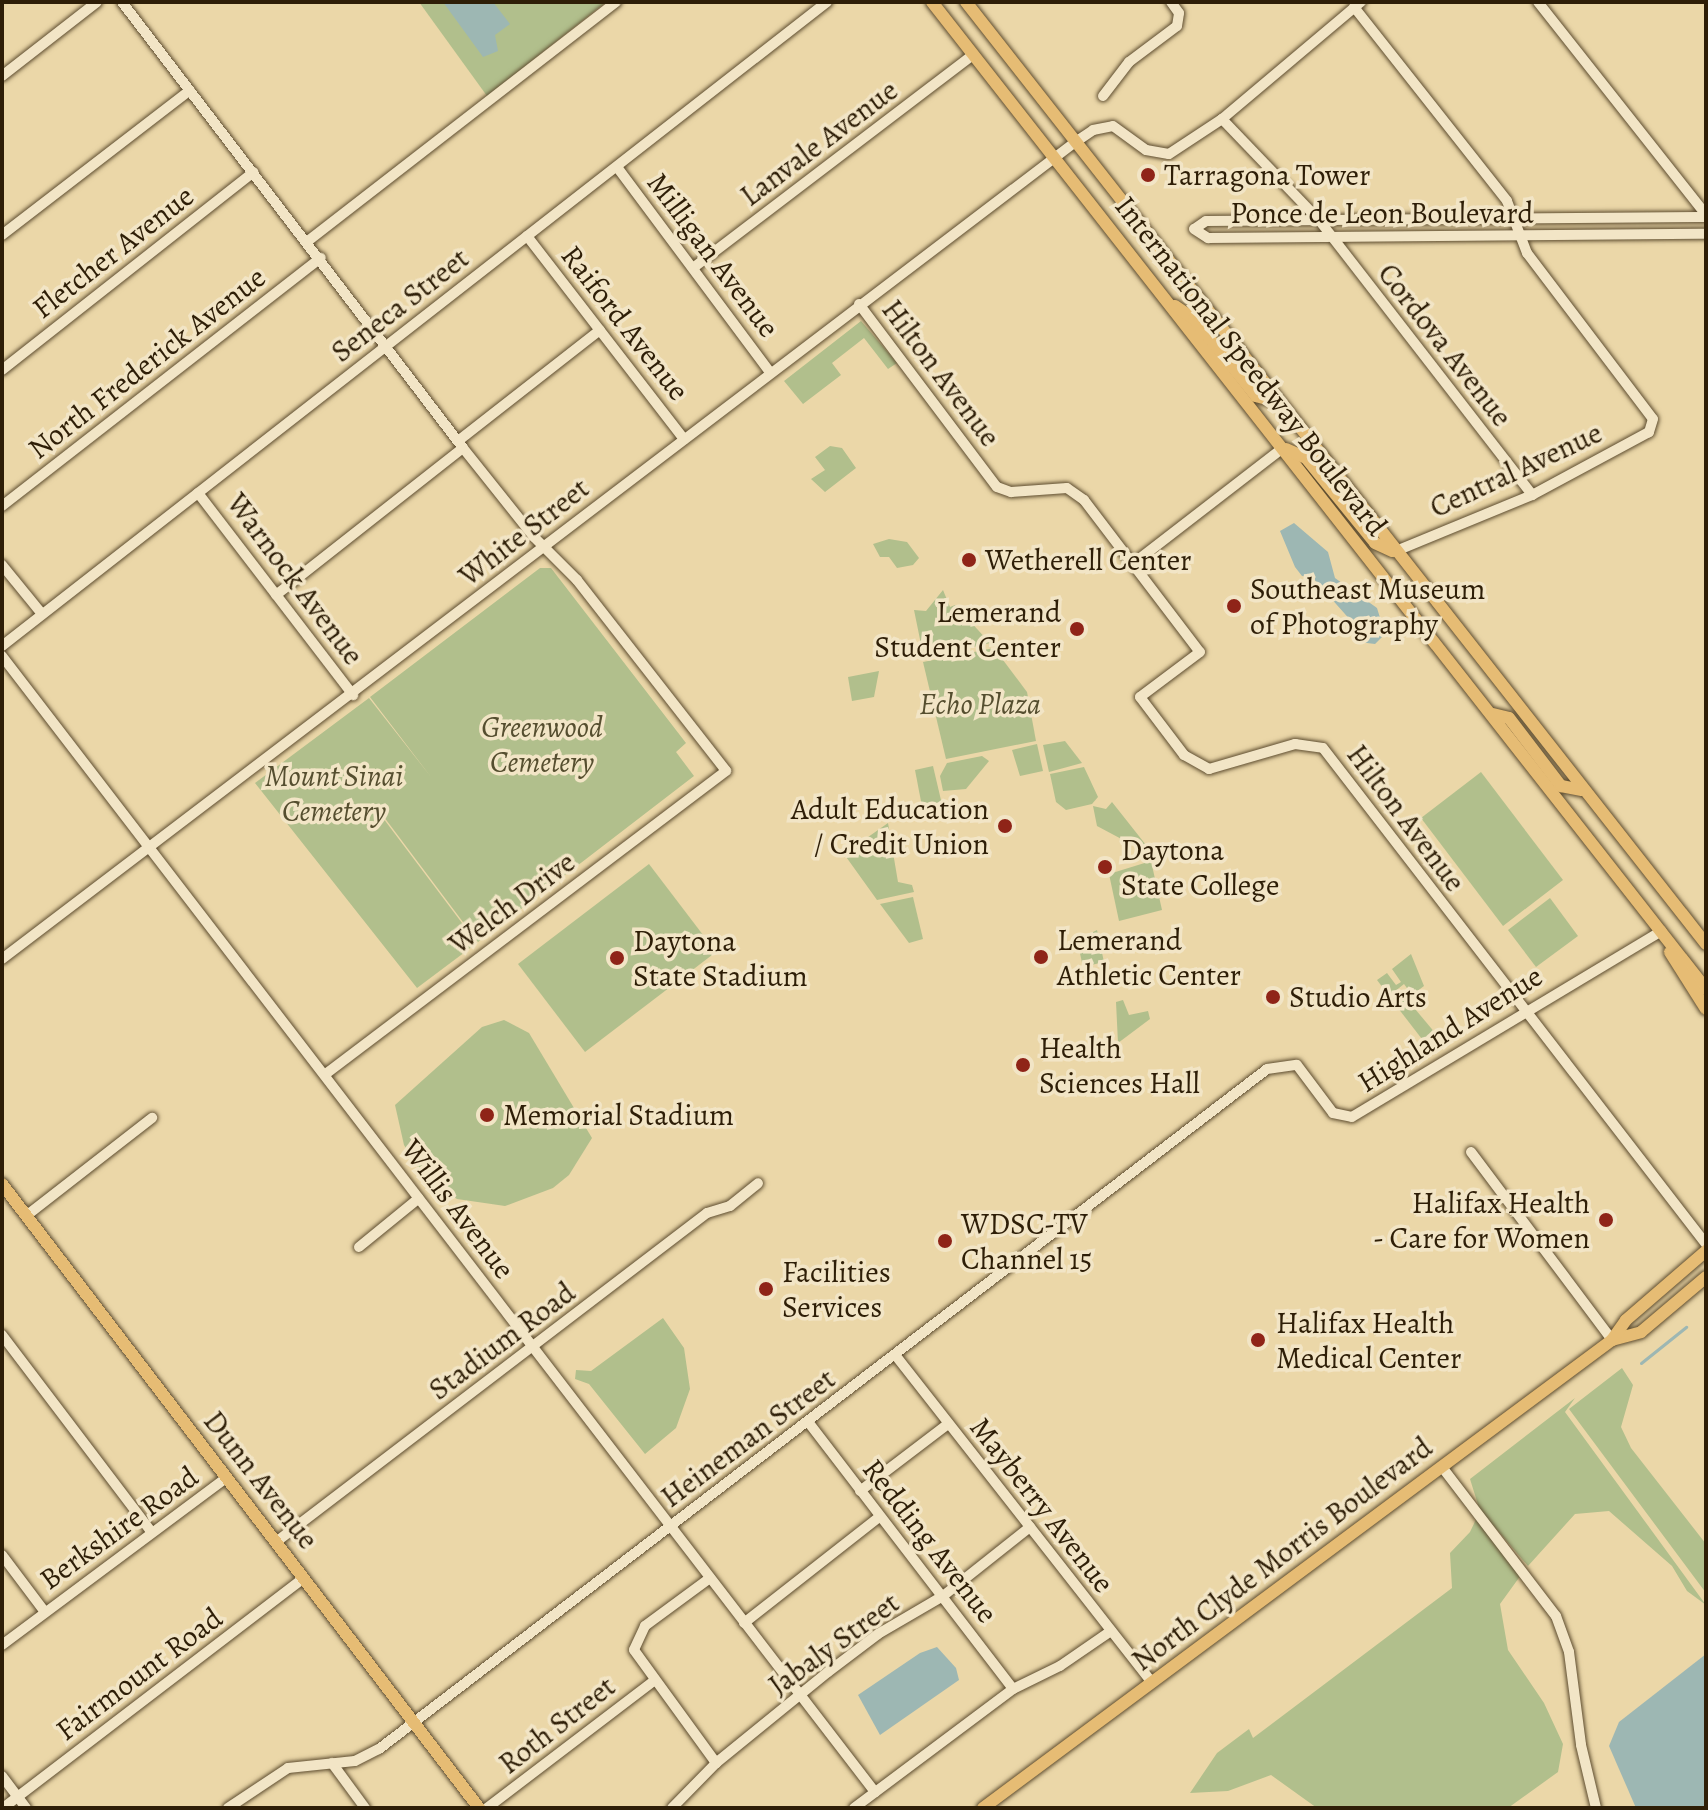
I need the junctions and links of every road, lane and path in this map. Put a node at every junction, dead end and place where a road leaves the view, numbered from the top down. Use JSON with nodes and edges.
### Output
{"nodes":[{"id":1,"x":97,"y":2,"type":"edge"},
{"id":2,"x":122,"y":2,"type":"edge"},
{"id":3,"x":616,"y":2,"type":"edge"},
{"id":4,"x":827,"y":2,"type":"edge"},
{"id":5,"x":932,"y":2,"type":"edge"},
{"id":6,"x":966,"y":2,"type":"edge"},
{"id":7,"x":1171,"y":2,"type":"edge"},
{"id":8,"x":1538,"y":2,"type":"edge"},
{"id":9,"x":1357,"y":4,"type":"edge"},
{"id":10,"x":973,"y":55,"type":"junction"},
{"id":11,"x":2,"y":76,"type":"edge"},
{"id":12,"x":190,"y":90,"type":"junction"},
{"id":13,"x":1103,"y":96,"type":"dead end"},
{"id":14,"x":1222,"y":119,"type":"junction"},
{"id":15,"x":1074,"y":143,"type":"junction"},
{"id":16,"x":1054,"y":158,"type":"junction"},
{"id":17,"x":617,"y":167,"type":"junction"},
{"id":18,"x":254,"y":172,"type":"junction"},
{"id":19,"x":1706,"y":216,"type":"edge"},
{"id":20,"x":1515,"y":219,"type":"junction"},
{"id":21,"x":1319,"y":220,"type":"junction"},
{"id":22,"x":1706,"y":234,"type":"edge"},
{"id":23,"x":2,"y":235,"type":"edge"},
{"id":24,"x":527,"y":236,"type":"junction"},
{"id":25,"x":1518,"y":237,"type":"junction"},
{"id":26,"x":1332,"y":238,"type":"junction"},
{"id":27,"x":308,"y":241,"type":"junction"},
{"id":28,"x":321,"y":258,"type":"junction"},
{"id":29,"x":693,"y":268,"type":"junction"},
{"id":30,"x":1169,"y":303,"type":"junction"},
{"id":31,"x":859,"y":304,"type":"junction"},
{"id":32,"x":600,"y":330,"type":"junction"},
{"id":33,"x":388,"y":344,"type":"junction"},
{"id":34,"x":2,"y":370,"type":"edge"},
{"id":35,"x":770,"y":372,"type":"junction"},
{"id":36,"x":1277,"y":402,"type":"junction"},
{"id":37,"x":684,"y":439,"type":"junction"},
{"id":38,"x":461,"y":444,"type":"junction"},
{"id":39,"x":1283,"y":448,"type":"junction"},
{"id":40,"x":198,"y":493,"type":"junction"},
{"id":41,"x":1532,"y":495,"type":"junction"},
{"id":42,"x":2,"y":506,"type":"edge"},
{"id":43,"x":544,"y":547,"type":"junction"},
{"id":44,"x":1394,"y":552,"type":"junction"},
{"id":45,"x":1134,"y":563,"type":"junction"},
{"id":46,"x":2,"y":565,"type":"edge"},
{"id":47,"x":276,"y":595,"type":"junction"},
{"id":48,"x":42,"y":614,"type":"junction"},
{"id":49,"x":2,"y":646,"type":"edge"},
{"id":50,"x":2,"y":656,"type":"edge"},
{"id":51,"x":353,"y":695,"type":"junction"},
{"id":52,"x":1493,"y":714,"type":"junction"},
{"id":53,"x":1582,"y":790,"type":"junction"},
{"id":54,"x":151,"y":849,"type":"junction"},
{"id":55,"x":1661,"y":931,"type":"junction"},
{"id":56,"x":1706,"y":944,"type":"edge"},
{"id":57,"x":2,"y":959,"type":"edge"},
{"id":58,"x":1706,"y":989,"type":"edge"},
{"id":59,"x":1526,"y":1008,"type":"junction"},
{"id":60,"x":1706,"y":1009,"type":"edge"},
{"id":61,"x":1279,"y":1064,"type":"joint"},
{"id":62,"x":327,"y":1073,"type":"junction"},
{"id":63,"x":152,"y":1118,"type":"dead end"},
{"id":64,"x":1471,"y":1152,"type":"dead end"},
{"id":65,"x":758,"y":1183,"type":"dead end"},
{"id":66,"x":2,"y":1184,"type":"edge"},
{"id":67,"x":419,"y":1198,"type":"junction"},
{"id":68,"x":26,"y":1216,"type":"junction"},
{"id":69,"x":1706,"y":1244,"type":"edge"},
{"id":70,"x":359,"y":1247,"type":"dead end"},
{"id":71,"x":1706,"y":1251,"type":"edge"},
{"id":72,"x":1706,"y":1277,"type":"edge"},
{"id":73,"x":2,"y":1335,"type":"edge"},
{"id":74,"x":1612,"y":1340,"type":"junction"},
{"id":75,"x":534,"y":1348,"type":"junction"},
{"id":76,"x":896,"y":1356,"type":"junction"},
{"id":77,"x":809,"y":1423,"type":"junction"},
{"id":78,"x":948,"y":1424,"type":"junction"},
{"id":79,"x":1442,"y":1467,"type":"junction"},
{"id":80,"x":226,"y":1478,"type":"junction"},
{"id":81,"x":860,"y":1491,"type":"junction"},
{"id":82,"x":879,"y":1517,"type":"junction"},
{"id":83,"x":673,"y":1525,"type":"junction"},
{"id":84,"x":1030,"y":1527,"type":"junction"},
{"id":85,"x":151,"y":1531,"type":"junction"},
{"id":86,"x":276,"y":1542,"type":"junction"},
{"id":87,"x":2,"y":1555,"type":"edge"},
{"id":88,"x":304,"y":1578,"type":"junction"},
{"id":89,"x":710,"y":1578,"type":"junction"},
{"id":90,"x":943,"y":1596,"type":"junction"},
{"id":91,"x":45,"y":1612,"type":"junction"},
{"id":92,"x":744,"y":1623,"type":"junction"},
{"id":93,"x":1111,"y":1631,"type":"junction"},
{"id":94,"x":2,"y":1645,"type":"edge"},
{"id":95,"x":655,"y":1680,"type":"junction"},
{"id":96,"x":1152,"y":1683,"type":"junction"},
{"id":97,"x":1013,"y":1689,"type":"junction"},
{"id":98,"x":801,"y":1698,"type":"junction"},
{"id":99,"x":411,"y":1720,"type":"junction"},
{"id":100,"x":332,"y":1763,"type":"junction"},
{"id":101,"x":716,"y":1763,"type":"junction"},
{"id":102,"x":2,"y":1776,"type":"edge"},
{"id":103,"x":875,"y":1792,"type":"junction"},
{"id":104,"x":18,"y":1797,"type":"junction"},
{"id":105,"x":3,"y":1808,"type":"edge"},
{"id":106,"x":26,"y":1808,"type":"edge"},
{"id":107,"x":228,"y":1808,"type":"edge"},
{"id":108,"x":365,"y":1808,"type":"edge"},
{"id":109,"x":479,"y":1808,"type":"edge"},
{"id":110,"x":487,"y":1808,"type":"edge"},
{"id":111,"x":672,"y":1808,"type":"edge"},
{"id":112,"x":854,"y":1808,"type":"edge"},
{"id":113,"x":983,"y":1808,"type":"edge"},
{"id":114,"x":1596,"y":1808,"type":"edge"}],
"edges":[{"from":1,"to":11,"type":"street"},
{"from":2,"to":12,"type":"street"},
{"from":3,"to":27,"type":"street"},
{"from":4,"to":17,"type":"street","name":"Seneca Street"},
{"from":5,"to":10,"type":"main road","name":"International Speedway Boulevard"},
{"from":6,"to":15,"type":"main road","name":"International Speedway Boulevard"},
{"from":7,"to":13,"type":"street"},
{"from":8,"to":19,"type":"street"},
{"from":9,"to":14,"type":"street"},
{"from":9,"to":20,"type":"street"},
{"from":10,"to":16,"type":"main road","name":"International Speedway Boulevard"},
{"from":10,"to":29,"type":"street","name":"Lanvale Avenue"},
{"from":12,"to":18,"type":"street"},
{"from":12,"to":23,"type":"street"},
{"from":14,"to":15,"type":"street","name":"White Street"},
{"from":14,"to":21,"type":"street","name":"Cordova Avenue"},
{"from":15,"to":16,"type":"street","name":"White Street"},
{"from":15,"to":36,"type":"main road","name":"International Speedway Boulevard"},
{"from":16,"to":30,"type":"main road","name":"International Speedway Boulevard"},
{"from":16,"to":31,"type":"street","name":"White Street"},
{"from":17,"to":24,"type":"street","name":"Seneca Street"},
{"from":17,"to":29,"type":"street","name":"Milligan Avenue"},
{"from":18,"to":27,"type":"street"},
{"from":18,"to":34,"type":"street","name":"Fletcher Avenue"},
{"from":19,"to":20,"type":"street","name":"Ponce de Leon Boulevard"},
{"from":20,"to":21,"type":"street","name":"Ponce de Leon Boulevard"},
{"from":20,"to":25,"type":"street"},
{"from":21,"to":26,"type":"street","name":"Cordova Avenue"},
{"from":21,"to":26,"type":"street","name":"Ponce de Leon Boulevard"},
{"from":22,"to":25,"type":"street","name":"Ponce de Leon Boulevard"},
{"from":24,"to":32,"type":"street","name":"Raiford Avenue"},
{"from":24,"to":33,"type":"street","name":"Seneca Street"},
{"from":25,"to":26,"type":"street","name":"Ponce de Leon Boulevard"},
{"from":25,"to":41,"type":"street","name":"Central Avenue"},
{"from":26,"to":41,"type":"street","name":"Cordova Avenue"},
{"from":27,"to":28,"type":"street"},
{"from":28,"to":33,"type":"street"},
{"from":28,"to":42,"type":"street","name":"North Frederick Avenue"},
{"from":29,"to":35,"type":"street","name":"Milligan Avenue"},
{"from":30,"to":36,"type":"main road"},
{"from":30,"to":39,"type":"main road","name":"International Speedway Boulevard"},
{"from":31,"to":35,"type":"street","name":"White Street"},
{"from":31,"to":45,"type":"street","name":"Hilton Avenue"},
{"from":32,"to":37,"type":"street","name":"Raiford Avenue"},
{"from":32,"to":38,"type":"street"},
{"from":33,"to":38,"type":"street"},
{"from":33,"to":40,"type":"street","name":"Seneca Street"},
{"from":35,"to":37,"type":"street","name":"White Street"},
{"from":36,"to":44,"type":"main road","name":"International Speedway Boulevard"},
{"from":37,"to":43,"type":"street","name":"White Street"},
{"from":38,"to":43,"type":"street"},
{"from":38,"to":47,"type":"street"},
{"from":39,"to":44,"type":"main road"},
{"from":39,"to":45,"type":"street"},
{"from":39,"to":52,"type":"main road","name":"International Speedway Boulevard"},
{"from":40,"to":47,"type":"street","name":"Warnock Avenue"},
{"from":40,"to":48,"type":"street","name":"Seneca Street"},
{"from":41,"to":44,"type":"street","name":"Central Avenue"},
{"from":43,"to":51,"type":"street","name":"White Street"},
{"from":43,"to":62,"type":"street","name":"Welch Drive"},
{"from":44,"to":53,"type":"main road","name":"International Speedway Boulevard"},
{"from":45,"to":59,"type":"street","name":"Hilton Avenue"},
{"from":46,"to":48,"type":"street"},
{"from":47,"to":51,"type":"street","name":"Warnock Avenue"},
{"from":48,"to":49,"type":"street","name":"Seneca Street"},
{"from":50,"to":54,"type":"street","name":"Willis Avenue"},
{"from":51,"to":54,"type":"street","name":"White Street"},
{"from":52,"to":53,"type":"main road"},
{"from":52,"to":55,"type":"main road","name":"International Speedway Boulevard"},
{"from":53,"to":56,"type":"main road","name":"International Speedway Boulevard"},
{"from":54,"to":57,"type":"street","name":"White Street"},
{"from":54,"to":62,"type":"street","name":"Willis Avenue"},
{"from":55,"to":58,"type":"main road","name":"International Speedway Boulevard"},
{"from":55,"to":59,"type":"street","name":"Highland Avenue"},
{"from":55,"to":60,"type":"main road"},
{"from":59,"to":61,"type":"street","name":"Highland Avenue"},
{"from":59,"to":69,"type":"street"},
{"from":61,"to":76,"type":"street","name":"Heineman Street"},
{"from":62,"to":67,"type":"street","name":"Willis Avenue"},
{"from":63,"to":68,"type":"street"},
{"from":64,"to":74,"type":"street"},
{"from":65,"to":75,"type":"street","name":"Stadium Road"},
{"from":66,"to":68,"type":"main road","name":"Dunn Avenue"},
{"from":67,"to":70,"type":"street"},
{"from":67,"to":75,"type":"street","name":"Willis Avenue"},
{"from":68,"to":80,"type":"main road","name":"Dunn Avenue"},
{"from":71,"to":74,"type":"main road","name":"North Clyde Morris Boulevard"},
{"from":72,"to":74,"type":"main road","name":"North Clyde Morris Boulevard"},
{"from":73,"to":85,"type":"street"},
{"from":74,"to":79,"type":"main road","name":"North Clyde Morris Boulevard"},
{"from":75,"to":83,"type":"street","name":"Willis Avenue"},
{"from":75,"to":86,"type":"street","name":"Stadium Road"},
{"from":76,"to":77,"type":"street","name":"Heineman Street"},
{"from":76,"to":78,"type":"street","name":"Mayberry Avenue"},
{"from":77,"to":81,"type":"street","name":"Redding Avenue"},
{"from":77,"to":83,"type":"street","name":"Heineman Street"},
{"from":78,"to":81,"type":"street"},
{"from":78,"to":84,"type":"street","name":"Mayberry Avenue"},
{"from":79,"to":96,"type":"main road","name":"North Clyde Morris Boulevard"},
{"from":79,"to":114,"type":"street"},
{"from":80,"to":85,"type":"street","name":"Berkshire Road"},
{"from":80,"to":86,"type":"main road","name":"Dunn Avenue"},
{"from":81,"to":82,"type":"street","name":"Redding Avenue"},
{"from":82,"to":90,"type":"street","name":"Redding Avenue"},
{"from":82,"to":92,"type":"street"},
{"from":83,"to":89,"type":"street","name":"Willis Avenue"},
{"from":83,"to":99,"type":"street","name":"Heineman Street"},
{"from":84,"to":90,"type":"street","name":"Jabaly Street"},
{"from":84,"to":93,"type":"street","name":"Mayberry Avenue"},
{"from":85,"to":91,"type":"street","name":"Berkshire Road"},
{"from":86,"to":88,"type":"main road","name":"Dunn Avenue"},
{"from":87,"to":91,"type":"street"},
{"from":88,"to":99,"type":"main road","name":"Dunn Avenue"},
{"from":88,"to":104,"type":"street","name":"Fairmount Road"},
{"from":89,"to":92,"type":"street","name":"Willis Avenue"},
{"from":89,"to":95,"type":"street"},
{"from":90,"to":97,"type":"street","name":"Redding Avenue"},
{"from":90,"to":98,"type":"street","name":"Jabaly Street"},
{"from":91,"to":94,"type":"street","name":"Berkshire Road"},
{"from":92,"to":98,"type":"street","name":"Willis Avenue"},
{"from":93,"to":96,"type":"street","name":"Mayberry Avenue"},
{"from":93,"to":97,"type":"street"},
{"from":95,"to":101,"type":"street"},
{"from":95,"to":110,"type":"street","name":"Roth Street"},
{"from":96,"to":113,"type":"main road","name":"North Clyde Morris Boulevard"},
{"from":97,"to":103,"type":"street"},
{"from":98,"to":101,"type":"street","name":"Jabaly Street"},
{"from":98,"to":103,"type":"street","name":"Willis Avenue"},
{"from":99,"to":100,"type":"street","name":"Heineman Street"},
{"from":99,"to":109,"type":"main road","name":"Dunn Avenue"},
{"from":100,"to":107,"type":"street","name":"Heineman Street"},
{"from":100,"to":108,"type":"street"},
{"from":101,"to":111,"type":"street","name":"Jabaly Street"},
{"from":102,"to":104,"type":"street"},
{"from":103,"to":112,"type":"street"},
{"from":104,"to":105,"type":"street","name":"Fairmount Road"},
{"from":104,"to":106,"type":"street"}]}
